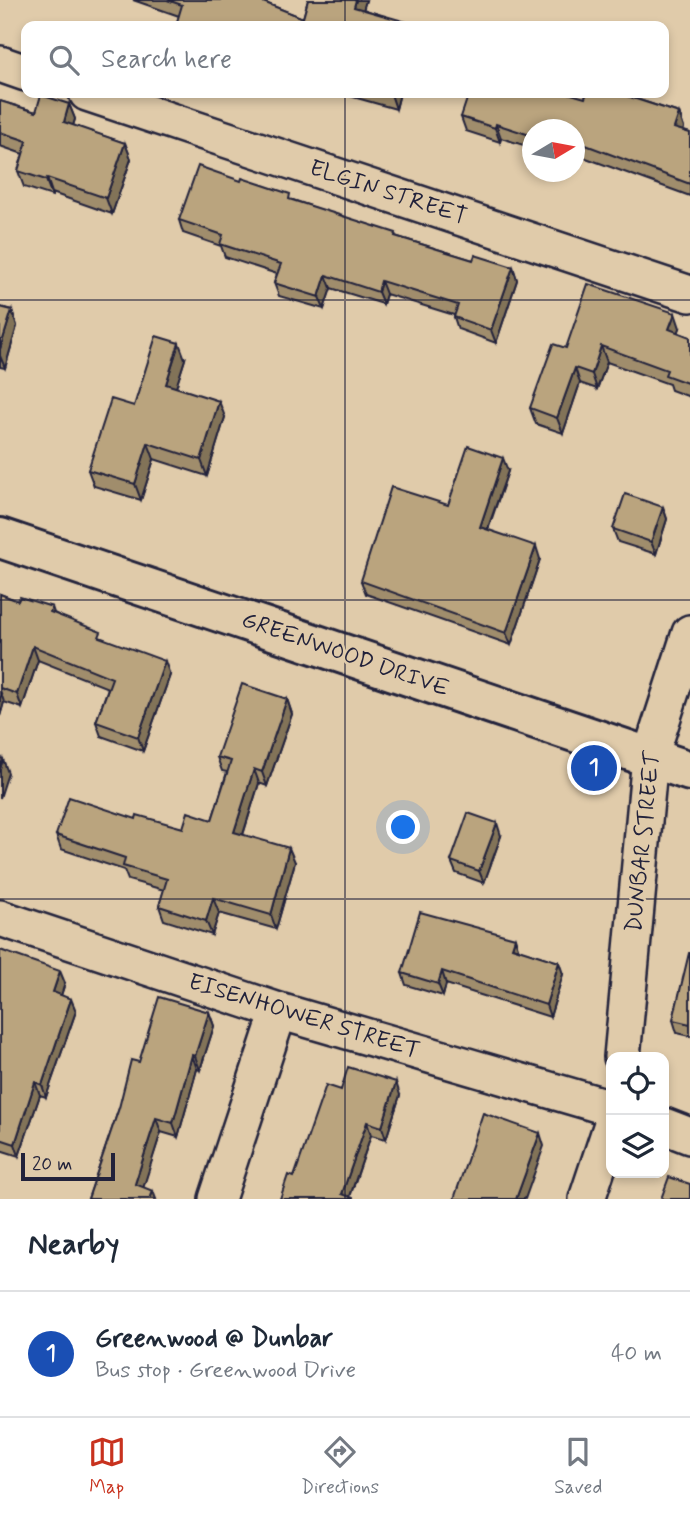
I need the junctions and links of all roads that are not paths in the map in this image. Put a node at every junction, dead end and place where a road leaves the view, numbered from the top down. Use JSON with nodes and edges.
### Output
{"nodes":[{"id":1,"x":0,"y":64,"type":"edge"},
{"id":2,"x":21,"y":71,"type":"edge"},
{"id":3,"x":102,"y":98,"type":"edge"},
{"id":4,"x":690,"y":294,"type":"edge"},
{"id":5,"x":0,"y":538,"type":"edge"},
{"id":6,"x":690,"y":633,"type":"edge"},
{"id":7,"x":650,"y":757,"type":"junction"},
{"id":8,"x":690,"y":771,"type":"edge"},
{"id":9,"x":0,"y":918,"type":"edge"},
{"id":10,"x":279,"y":1011,"type":"junction"},
{"id":11,"x":622,"y":1052,"type":"edge"},
{"id":12,"x":606,"y":1107,"type":"edge"},
{"id":13,"x":669,"y":1128,"type":"edge"},
{"id":14,"x":690,"y":1136,"type":"edge"},
{"id":15,"x":606,"y":1142,"type":"edge"},
{"id":16,"x":217,"y":1199,"type":"edge"},
{"id":17,"x":587,"y":1199,"type":"edge"}],
"edges":[{"from":1,"to":2,"type":"street"},
{"from":3,"to":4,"type":"street","name":"ELGIN STREET"},
{"from":5,"to":7,"type":"main road","name":"GREENWOOD DRIVE"},
{"from":6,"to":7,"type":"street","name":"DUNBAR STREET"},
{"from":7,"to":8,"type":"main road","name":"GREENWOOD DRIVE"},
{"from":7,"to":11,"type":"street","name":"DUNBAR STREET"},
{"from":9,"to":10,"type":"street","name":"EISENHOWER STREET"},
{"from":10,"to":12,"type":"street","name":"EISENHOWER STREET"},
{"from":10,"to":16,"type":"street"},
{"from":13,"to":14,"type":"street"},
{"from":15,"to":17,"type":"street"}]}
